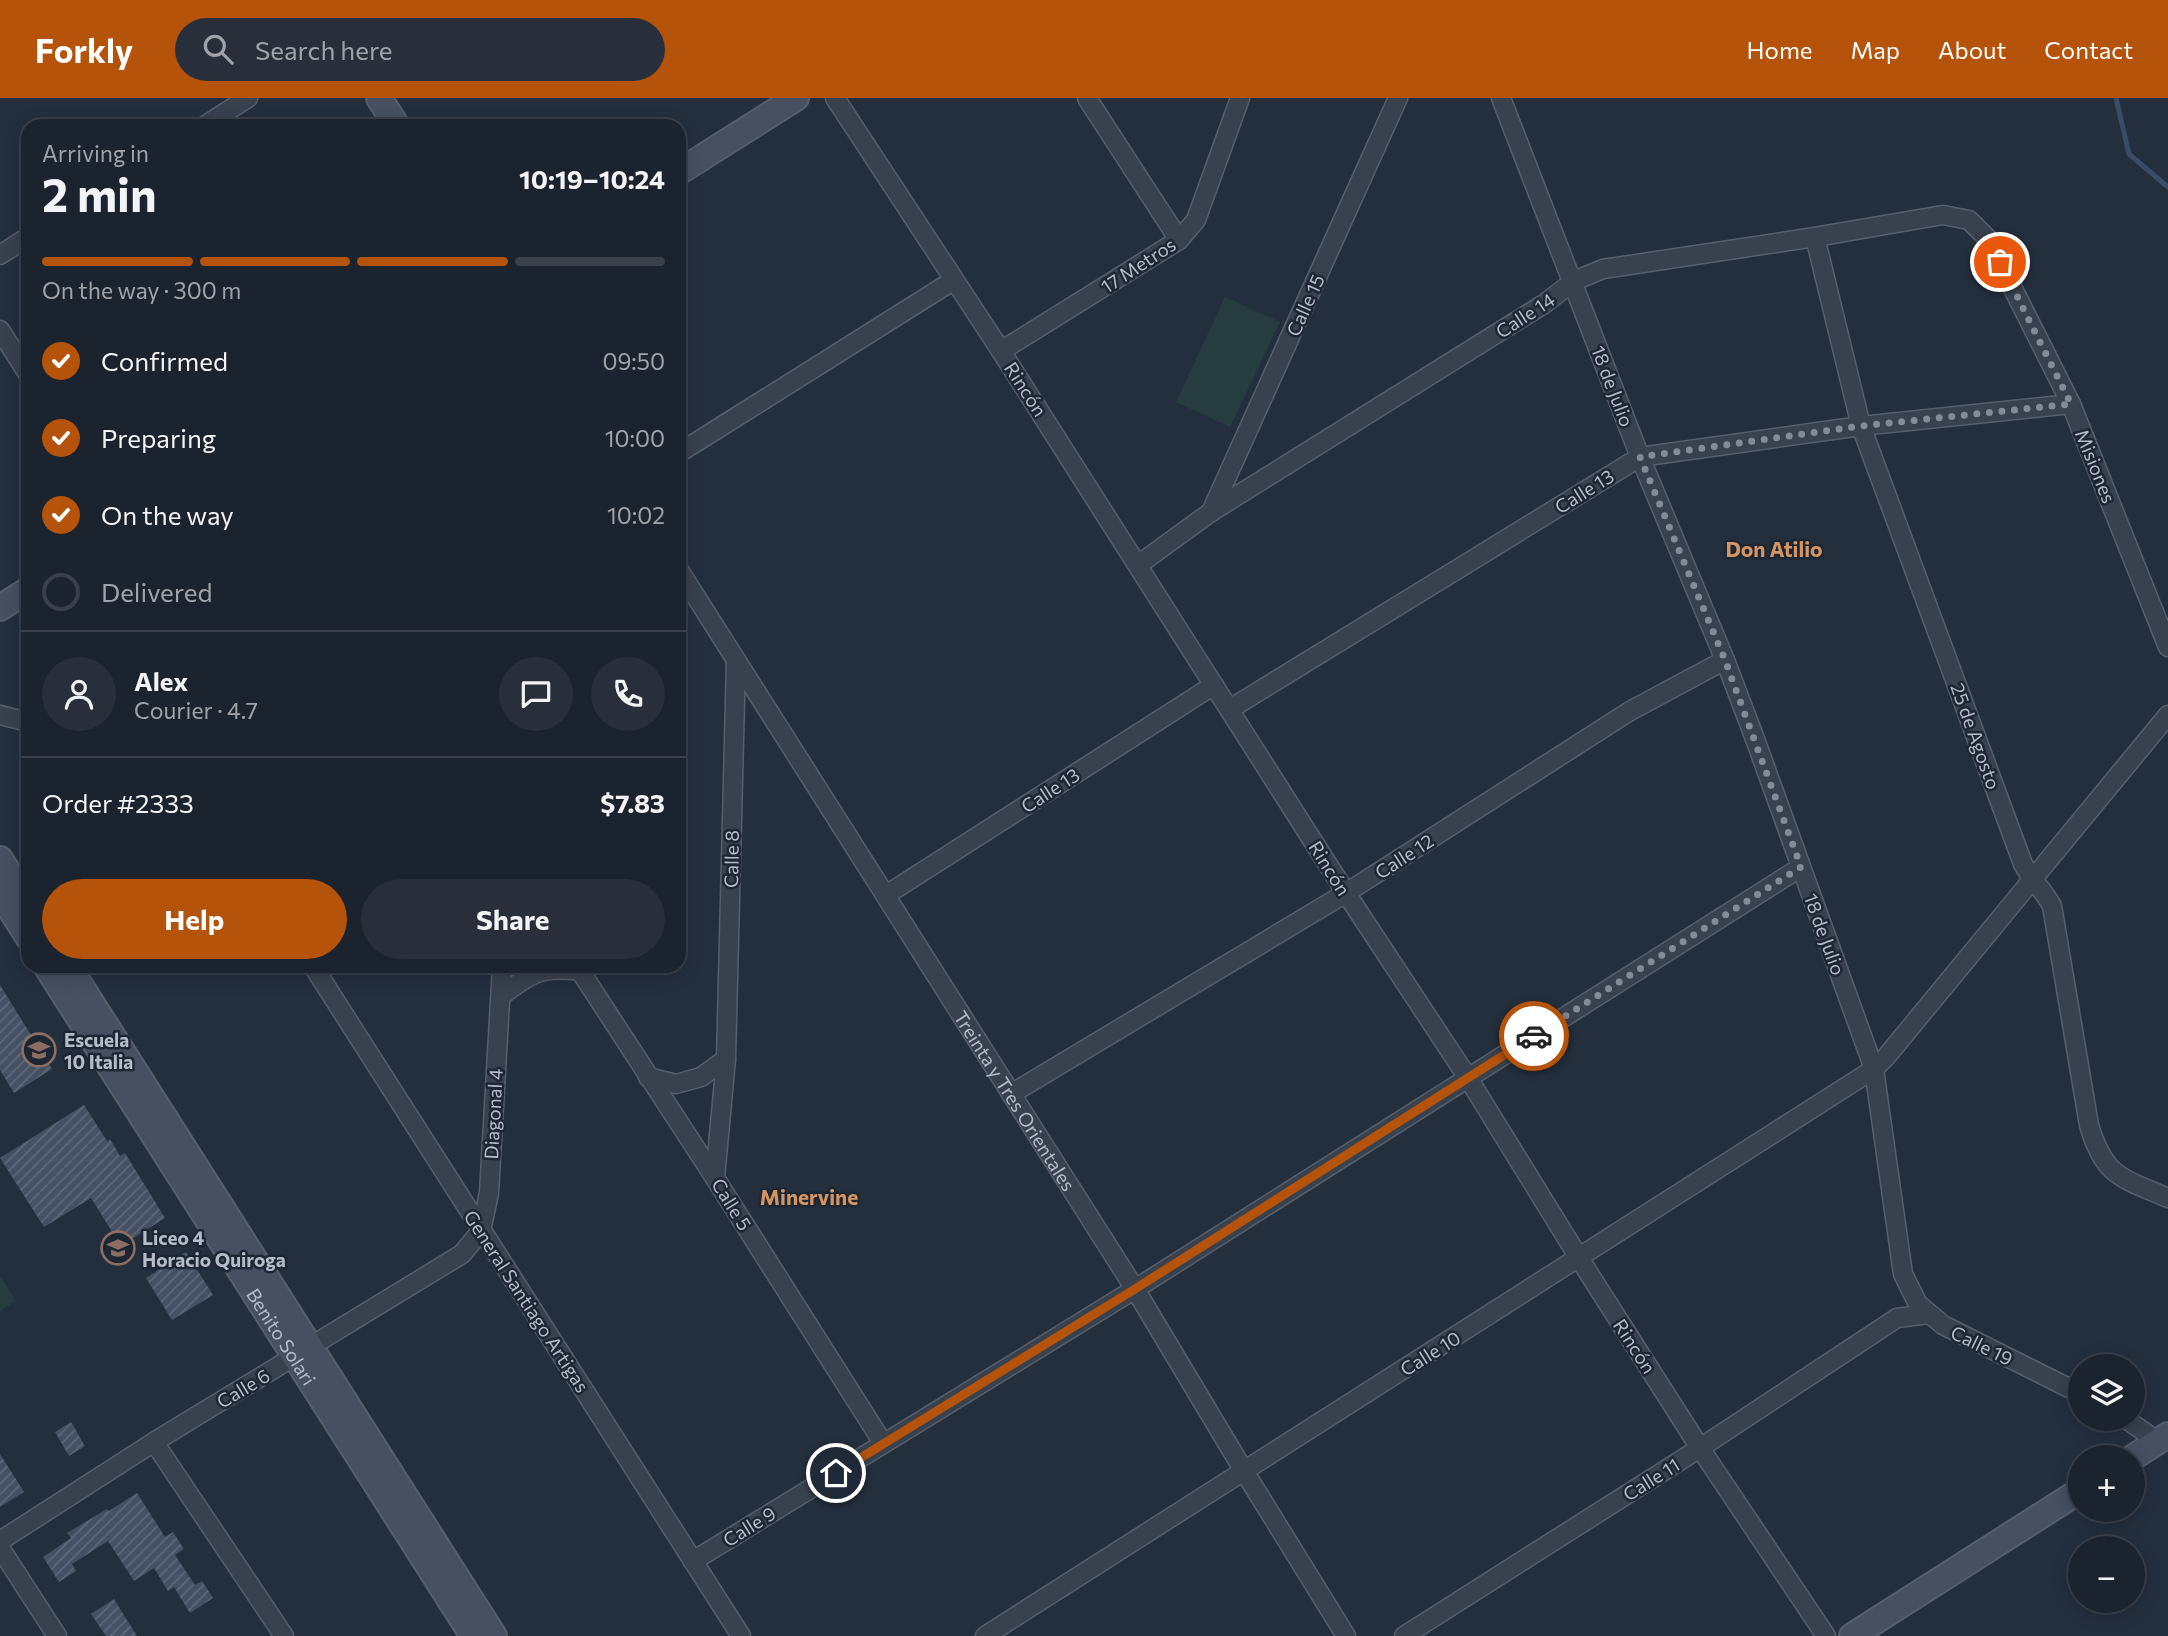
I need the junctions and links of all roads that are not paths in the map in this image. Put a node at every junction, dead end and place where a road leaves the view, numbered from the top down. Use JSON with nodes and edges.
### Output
{"nodes":[{"id":1,"x":248,"y":98,"type":"edge"},
{"id":2,"x":379,"y":98,"type":"edge"},
{"id":3,"x":796,"y":98,"type":"edge"},
{"id":4,"x":835,"y":98,"type":"edge"},
{"id":5,"x":1087,"y":98,"type":"edge"},
{"id":6,"x":1240,"y":98,"type":"edge"},
{"id":7,"x":1398,"y":98,"type":"edge"},
{"id":8,"x":1502,"y":98,"type":"edge"},
{"id":9,"x":215,"y":119,"type":"edge"},
{"id":10,"x":392,"y":119,"type":"edge"},
{"id":11,"x":686,"y":168,"type":"edge"},
{"id":12,"x":1969,"y":220,"type":"joint"},
{"id":13,"x":1815,"y":237,"type":"junction"},
{"id":14,"x":1180,"y":240,"type":"junction"},
{"id":15,"x":21,"y":242,"type":"edge"},
{"id":16,"x":0,"y":255,"type":"edge"},
{"id":17,"x":954,"y":280,"type":"junction"},
{"id":18,"x":1574,"y":281,"type":"junction"},
{"id":19,"x":0,"y":330,"type":"edge"},
{"id":20,"x":1001,"y":351,"type":"junction"},
{"id":21,"x":21,"y":363,"type":"edge"},
{"id":22,"x":2071,"y":404,"type":"junction"},
{"id":23,"x":1861,"y":426,"type":"junction"},
{"id":24,"x":686,"y":449,"type":"edge"},
{"id":25,"x":1640,"y":457,"type":"junction"},
{"id":26,"x":1211,"y":512,"type":"junction"},
{"id":27,"x":1138,"y":565,"type":"junction"},
{"id":28,"x":686,"y":581,"type":"edge"},
{"id":29,"x":21,"y":594,"type":"edge"},
{"id":30,"x":0,"y":608,"type":"edge"},
{"id":31,"x":2168,"y":647,"type":"edge"},
{"id":32,"x":736,"y":659,"type":"junction"},
{"id":33,"x":1725,"y":660,"type":"junction"},
{"id":34,"x":1214,"y":685,"type":"junction"},
{"id":35,"x":1230,"y":709,"type":"junction"},
{"id":36,"x":0,"y":715,"type":"edge"},
{"id":37,"x":2168,"y":715,"type":"edge"},
{"id":38,"x":21,"y":720,"type":"edge"},
{"id":39,"x":0,"y":859,"type":"edge"},
{"id":40,"x":1801,"y":867,"type":"junction"},
{"id":41,"x":2031,"y":880,"type":"junction"},
{"id":42,"x":21,"y":892,"type":"edge"},
{"id":43,"x":0,"y":893,"type":"edge"},
{"id":44,"x":1346,"y":893,"type":"junction"},
{"id":45,"x":886,"y":895,"type":"junction"},
{"id":46,"x":21,"y":926,"type":"edge"},
{"id":47,"x":51,"y":973,"type":"edge"},
{"id":48,"x":72,"y":973,"type":"edge"},
{"id":49,"x":317,"y":973,"type":"edge"},
{"id":50,"x":502,"y":973,"type":"edge"},
{"id":51,"x":537,"y":973,"type":"edge"},
{"id":52,"x":582,"y":973,"type":"edge"},
{"id":53,"x":500,"y":996,"type":"junction"},
{"id":54,"x":726,"y":1059,"type":"junction"},
{"id":55,"x":1874,"y":1069,"type":"junction"},
{"id":56,"x":648,"y":1077,"type":"junction"},
{"id":57,"x":1468,"y":1078,"type":"junction"},
{"id":58,"x":1011,"y":1094,"type":"junction"},
{"id":59,"x":715,"y":1178,"type":"junction"},
{"id":60,"x":2168,"y":1198,"type":"edge"},
{"id":61,"x":481,"y":1231,"type":"junction"},
{"id":62,"x":1579,"y":1258,"type":"junction"},
{"id":63,"x":1903,"y":1274,"type":"joint"},
{"id":64,"x":1135,"y":1289,"type":"junction"},
{"id":65,"x":1911,"y":1292,"type":"junction"},
{"id":66,"x":1929,"y":1314,"type":"junction"},
{"id":67,"x":1897,"y":1318,"type":"junction"},
{"id":68,"x":302,"y":1352,"type":"junction"},
{"id":69,"x":2068,"y":1388,"type":"edge"},
{"id":70,"x":2145,"y":1429,"type":"edge"},
{"id":71,"x":2163,"y":1438,"type":"edge"},
{"id":72,"x":155,"y":1443,"type":"junction"},
{"id":73,"x":883,"y":1443,"type":"junction"},
{"id":74,"x":1700,"y":1448,"type":"junction"},
{"id":75,"x":2145,"y":1450,"type":"edge"},
{"id":76,"x":1244,"y":1471,"type":"junction"},
{"id":77,"x":2068,"y":1498,"type":"edge"},
{"id":78,"x":0,"y":1541,"type":"edge"},
{"id":79,"x":0,"y":1548,"type":"edge"},
{"id":80,"x":693,"y":1561,"type":"junction"},
{"id":81,"x":57,"y":1636,"type":"edge"},
{"id":82,"x":284,"y":1636,"type":"edge"},
{"id":83,"x":473,"y":1636,"type":"edge"},
{"id":84,"x":494,"y":1636,"type":"edge"},
{"id":85,"x":741,"y":1636,"type":"edge"},
{"id":86,"x":985,"y":1636,"type":"edge"},
{"id":87,"x":1346,"y":1636,"type":"edge"},
{"id":88,"x":1404,"y":1636,"type":"edge"},
{"id":89,"x":1826,"y":1636,"type":"edge"},
{"id":90,"x":1852,"y":1636,"type":"edge"}],
"edges":[{"from":1,"to":9,"type":"street"},
{"from":2,"to":10,"type":"street"},
{"from":3,"to":11,"type":"street"},
{"from":4,"to":17,"type":"street","name":"Rincón"},
{"from":5,"to":14,"type":"street"},
{"from":6,"to":14,"type":"street","name":"17 Metros"},
{"from":7,"to":26,"type":"street","name":"Calle 15"},
{"from":8,"to":18,"type":"street","name":"18 de Julio"},
{"from":12,"to":13,"type":"street","name":"Calle 14"},
{"from":12,"to":22,"type":"street","name":"Misiones"},
{"from":13,"to":18,"type":"street","name":"Calle 14"},
{"from":13,"to":23,"type":"street","name":"25 de Agosto"},
{"from":14,"to":20,"type":"street","name":"17 Metros"},
{"from":15,"to":16,"type":"street"},
{"from":17,"to":20,"type":"street","name":"Rincón"},
{"from":17,"to":24,"type":"street"},
{"from":18,"to":25,"type":"street","name":"18 de Julio"},
{"from":18,"to":26,"type":"street","name":"Calle 14"},
{"from":19,"to":21,"type":"street"},
{"from":20,"to":27,"type":"street","name":"Rincón"},
{"from":22,"to":23,"type":"street","name":"Calle 13"},
{"from":22,"to":31,"type":"street","name":"Misiones"},
{"from":23,"to":25,"type":"street","name":"Calle 13"},
{"from":23,"to":41,"type":"street","name":"25 de Agosto"},
{"from":25,"to":33,"type":"street","name":"18 de Julio"},
{"from":25,"to":35,"type":"street","name":"Calle 13"},
{"from":26,"to":27,"type":"street","name":"Calle 14"},
{"from":27,"to":34,"type":"street","name":"Rincón"},
{"from":28,"to":32,"type":"street","name":"Treinta y Tres Orientales"},
{"from":29,"to":30,"type":"street"},
{"from":32,"to":45,"type":"street","name":"Treinta y Tres Orientales"},
{"from":32,"to":54,"type":"street","name":"Calle 8"},
{"from":33,"to":40,"type":"street","name":"18 de Julio"},
{"from":33,"to":44,"type":"street","name":"Calle 12"},
{"from":34,"to":35,"type":"street","name":"Rincón"},
{"from":34,"to":45,"type":"street","name":"Calle 13"},
{"from":35,"to":44,"type":"street","name":"Rincón"},
{"from":36,"to":38,"type":"street"},
{"from":37,"to":41,"type":"street","name":"Calle 10"},
{"from":39,"to":42,"type":"street"},
{"from":40,"to":55,"type":"street","name":"18 de Julio"},
{"from":40,"to":57,"type":"street","name":"Calle 9"},
{"from":41,"to":55,"type":"street","name":"Calle 10"},
{"from":41,"to":60,"type":"street","name":"25 de Agosto"},
{"from":43,"to":46,"type":"street"},
{"from":44,"to":57,"type":"street","name":"Rincón"},
{"from":44,"to":58,"type":"street","name":"Calle 12"},
{"from":45,"to":58,"type":"street","name":"Treinta y Tres Orientales"},
{"from":47,"to":68,"type":"street","name":"Benito Solari"},
{"from":48,"to":68,"type":"street","name":"Benito Solari"},
{"from":49,"to":61,"type":"street","name":"General Santiago Artigas"},
{"from":50,"to":53,"type":"street","name":"Diagonal 4"},
{"from":51,"to":53,"type":"street"},
{"from":52,"to":56,"type":"street","name":"Calle 5"},
{"from":53,"to":61,"type":"street","name":"Diagonal 4"},
{"from":54,"to":56,"type":"street"},
{"from":54,"to":59,"type":"street","name":"Calle 8"},
{"from":55,"to":62,"type":"street","name":"Calle 10"},
{"from":55,"to":63,"type":"street","name":"18 de Julio"},
{"from":56,"to":59,"type":"street","name":"Calle 5"},
{"from":57,"to":62,"type":"street","name":"Rincón"},
{"from":57,"to":64,"type":"street","name":"Calle 9"},
{"from":58,"to":64,"type":"street","name":"Treinta y Tres Orientales"},
{"from":59,"to":73,"type":"street","name":"Calle 5"},
{"from":61,"to":68,"type":"street","name":"Calle 6"},
{"from":61,"to":80,"type":"street","name":"General Santiago Artigas"},
{"from":62,"to":74,"type":"street","name":"Rincón"},
{"from":62,"to":76,"type":"street","name":"Calle 10"},
{"from":63,"to":65,"type":"street","name":"Calle 19"},
{"from":64,"to":73,"type":"street","name":"Calle 9"},
{"from":64,"to":76,"type":"street","name":"Treinta y Tres Orientales"},
{"from":65,"to":66,"type":"street","name":"Calle 19"},
{"from":65,"to":67,"type":"street","name":"Calle 11"},
{"from":66,"to":67,"type":"street","name":"Calle 11"},
{"from":66,"to":69,"type":"street","name":"Calle 19"},
{"from":67,"to":74,"type":"street","name":"Calle 11"},
{"from":68,"to":72,"type":"street","name":"Calle 6"},
{"from":68,"to":83,"type":"street","name":"Benito Solari"},
{"from":68,"to":84,"type":"street","name":"Benito Solari"},
{"from":70,"to":71,"type":"street"},
{"from":71,"to":75,"type":"street"},
{"from":72,"to":78,"type":"street","name":"Calle 6"},
{"from":72,"to":82,"type":"street"},
{"from":73,"to":80,"type":"street","name":"Calle 9"},
{"from":74,"to":88,"type":"street","name":"Calle 11"},
{"from":74,"to":89,"type":"street","name":"Rincón"},
{"from":76,"to":86,"type":"street","name":"Calle 10"},
{"from":76,"to":87,"type":"street","name":"Treinta y Tres Orientales"},
{"from":77,"to":90,"type":"street"},
{"from":79,"to":81,"type":"street"},
{"from":80,"to":85,"type":"street","name":"General Santiago Artigas"}]}
